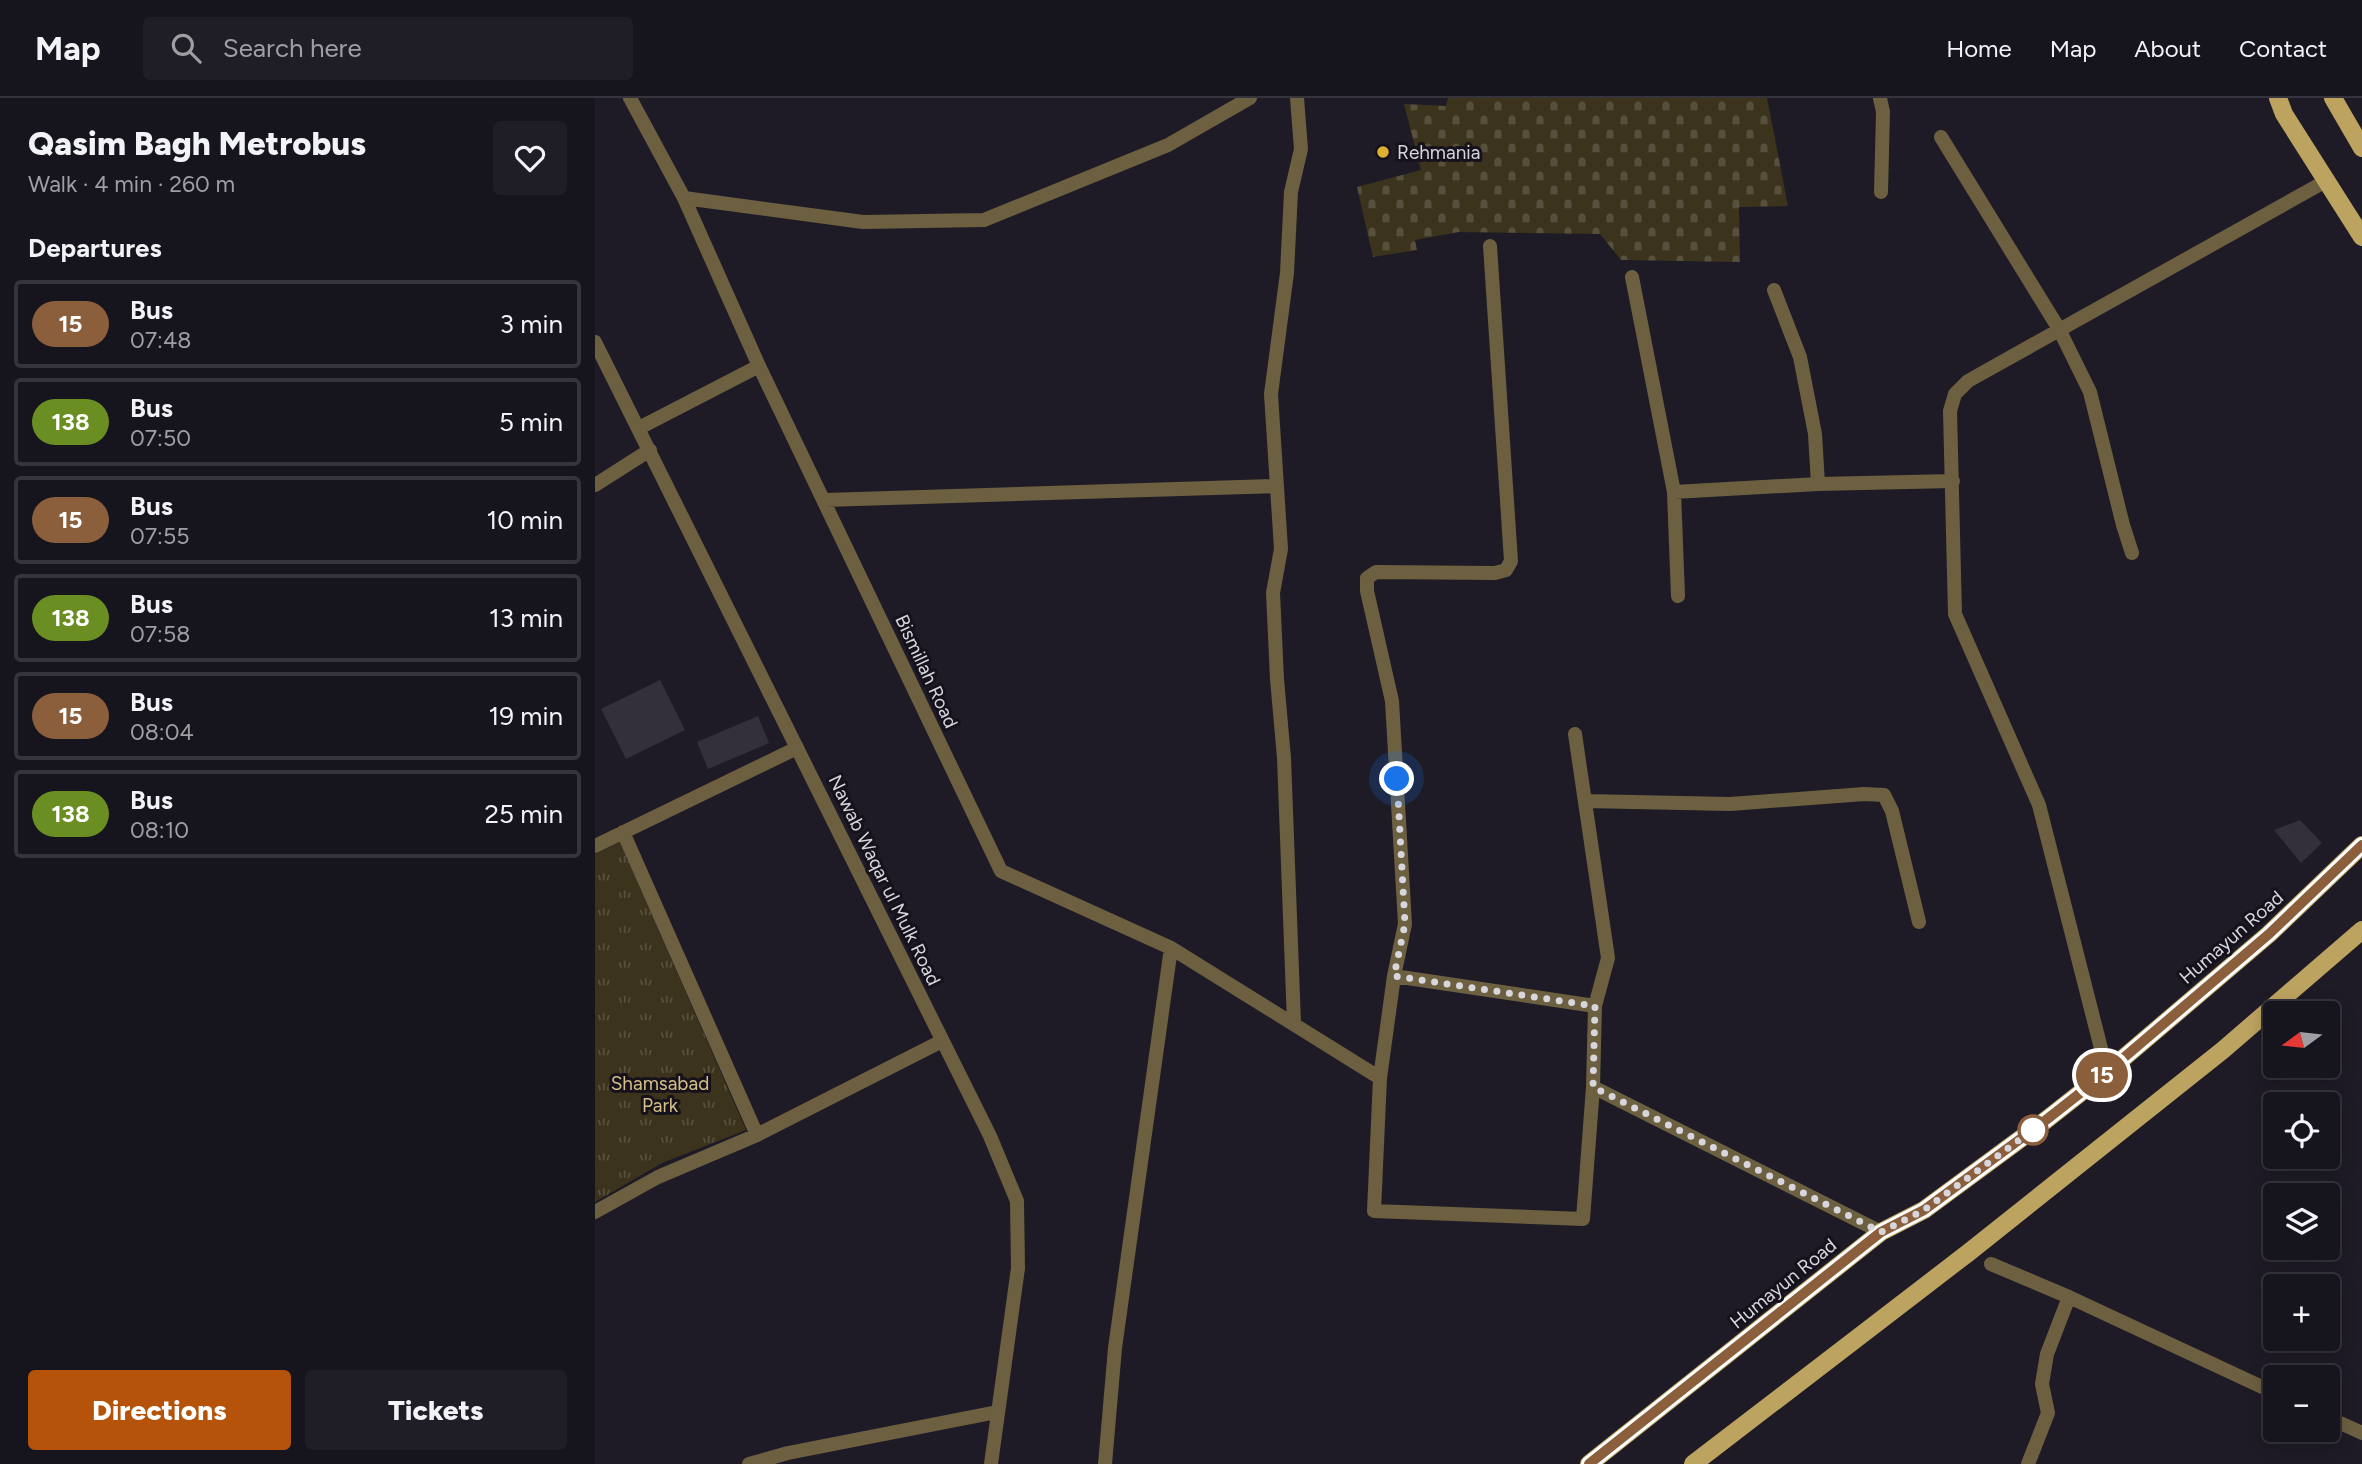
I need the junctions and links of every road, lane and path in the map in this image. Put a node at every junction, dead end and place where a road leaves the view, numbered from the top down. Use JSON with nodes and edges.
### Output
{"nodes":[{"id":1,"x":630,"y":98,"type":"edge"},
{"id":2,"x":1250,"y":98,"type":"edge"},
{"id":3,"x":1297,"y":98,"type":"edge"},
{"id":4,"x":1880,"y":98,"type":"edge"},
{"id":5,"x":2278,"y":98,"type":"edge"},
{"id":6,"x":2333,"y":98,"type":"edge"},
{"id":7,"x":1941,"y":137,"type":"dead end"},
{"id":8,"x":2362,"y":148,"type":"edge"},
{"id":9,"x":2326,"y":181,"type":"junction"},
{"id":10,"x":1881,"y":192,"type":"dead end"},
{"id":11,"x":684,"y":198,"type":"junction"},
{"id":12,"x":2362,"y":237,"type":"edge"},
{"id":13,"x":1490,"y":246,"type":"dead end"},
{"id":14,"x":1632,"y":277,"type":"dead end"},
{"id":15,"x":1774,"y":290,"type":"dead end"},
{"id":16,"x":2059,"y":329,"type":"junction"},
{"id":17,"x":596,"y":344,"type":"edge"},
{"id":18,"x":759,"y":366,"type":"junction"},
{"id":19,"x":639,"y":428,"type":"junction"},
{"id":20,"x":650,"y":450,"type":"junction"},
{"id":21,"x":1953,"y":481,"type":"junction"},
{"id":22,"x":1818,"y":484,"type":"junction"},
{"id":23,"x":595,"y":485,"type":"edge"},
{"id":24,"x":1276,"y":486,"type":"junction"},
{"id":25,"x":1674,"y":492,"type":"junction"},
{"id":26,"x":825,"y":500,"type":"junction"},
{"id":27,"x":2132,"y":554,"type":"dead end"},
{"id":28,"x":1678,"y":596,"type":"dead end"},
{"id":29,"x":1575,"y":734,"type":"dead end"},
{"id":30,"x":797,"y":748,"type":"junction"},
{"id":31,"x":1585,"y":801,"type":"junction"},
{"id":32,"x":623,"y":832,"type":"junction"},
{"id":33,"x":2362,"y":845,"type":"edge"},
{"id":34,"x":595,"y":846,"type":"edge"},
{"id":35,"x":1919,"y":922,"type":"dead end"},
{"id":36,"x":2362,"y":930,"type":"edge"},
{"id":37,"x":1171,"y":948,"type":"junction"},
{"id":38,"x":1394,"y":976,"type":"junction"},
{"id":39,"x":1595,"y":1006,"type":"junction"},
{"id":40,"x":1294,"y":1023,"type":"junction"},
{"id":41,"x":943,"y":1041,"type":"junction"},
{"id":42,"x":2107,"y":1072,"type":"junction"},
{"id":43,"x":1380,"y":1078,"type":"junction"},
{"id":44,"x":1593,"y":1087,"type":"junction"},
{"id":45,"x":757,"y":1135,"type":"junction"},
{"id":46,"x":595,"y":1212,"type":"edge"},
{"id":47,"x":1881,"y":1232,"type":"junction"},
{"id":48,"x":1991,"y":1264,"type":"dead end"},
{"id":49,"x":2069,"y":1297,"type":"junction"},
{"id":50,"x":2263,"y":1387,"type":"edge"},
{"id":51,"x":997,"y":1412,"type":"junction"},
{"id":52,"x":2340,"y":1423,"type":"edge"},
{"id":53,"x":2362,"y":1433,"type":"edge"},
{"id":54,"x":750,"y":1464,"type":"edge"},
{"id":55,"x":991,"y":1464,"type":"edge"},
{"id":56,"x":1105,"y":1464,"type":"edge"},
{"id":57,"x":1589,"y":1464,"type":"edge"},
{"id":58,"x":1693,"y":1464,"type":"edge"},
{"id":59,"x":2028,"y":1464,"type":"edge"}],
"edges":[{"from":1,"to":11,"type":"street","name":"Bismillah Road"},
{"from":2,"to":11,"type":"street"},
{"from":3,"to":24,"type":"street"},
{"from":4,"to":10,"type":"street"},
{"from":5,"to":9,"type":"main road"},
{"from":6,"to":8,"type":"main road"},
{"from":7,"to":16,"type":"street"},
{"from":9,"to":12,"type":"main road"},
{"from":9,"to":16,"type":"street"},
{"from":11,"to":18,"type":"street","name":"Bismillah Road"},
{"from":13,"to":38,"type":"street"},
{"from":14,"to":25,"type":"street"},
{"from":15,"to":22,"type":"street"},
{"from":16,"to":21,"type":"street"},
{"from":16,"to":27,"type":"street"},
{"from":17,"to":19,"type":"street","name":"Nawab Waqar ul Mulk Road"},
{"from":18,"to":19,"type":"street"},
{"from":18,"to":26,"type":"street","name":"Bismillah Road"},
{"from":19,"to":20,"type":"street","name":"Nawab Waqar ul Mulk Road"},
{"from":20,"to":23,"type":"street"},
{"from":20,"to":30,"type":"street","name":"Nawab Waqar ul Mulk Road"},
{"from":21,"to":22,"type":"street"},
{"from":21,"to":42,"type":"street"},
{"from":22,"to":25,"type":"street"},
{"from":24,"to":26,"type":"street"},
{"from":24,"to":40,"type":"street"},
{"from":25,"to":28,"type":"street"},
{"from":26,"to":37,"type":"street","name":"Bismillah Road"},
{"from":29,"to":31,"type":"street"},
{"from":30,"to":32,"type":"street"},
{"from":30,"to":41,"type":"street","name":"Nawab Waqar ul Mulk Road"},
{"from":31,"to":35,"type":"street"},
{"from":31,"to":39,"type":"street"},
{"from":32,"to":34,"type":"street"},
{"from":32,"to":45,"type":"street"},
{"from":33,"to":42,"type":"main road","name":"Humayun Road"},
{"from":36,"to":58,"type":"main road"},
{"from":37,"to":40,"type":"street","name":"Bismillah Road"},
{"from":37,"to":56,"type":"street"},
{"from":38,"to":39,"type":"street"},
{"from":38,"to":43,"type":"street"},
{"from":39,"to":44,"type":"street"},
{"from":40,"to":43,"type":"street","name":"Bismillah Road"},
{"from":41,"to":45,"type":"street"},
{"from":41,"to":51,"type":"street","name":"Nawab Waqar ul Mulk Road"},
{"from":42,"to":47,"type":"main road","name":"Humayun Road"},
{"from":43,"to":44,"type":"street"},
{"from":44,"to":47,"type":"street"},
{"from":45,"to":46,"type":"street"},
{"from":47,"to":57,"type":"main road","name":"Humayun Road"},
{"from":48,"to":49,"type":"street"},
{"from":49,"to":50,"type":"street"},
{"from":49,"to":59,"type":"street"},
{"from":51,"to":54,"type":"street"},
{"from":51,"to":55,"type":"street","name":"Nawab Waqar ul Mulk Road"},
{"from":52,"to":53,"type":"street"}]}
